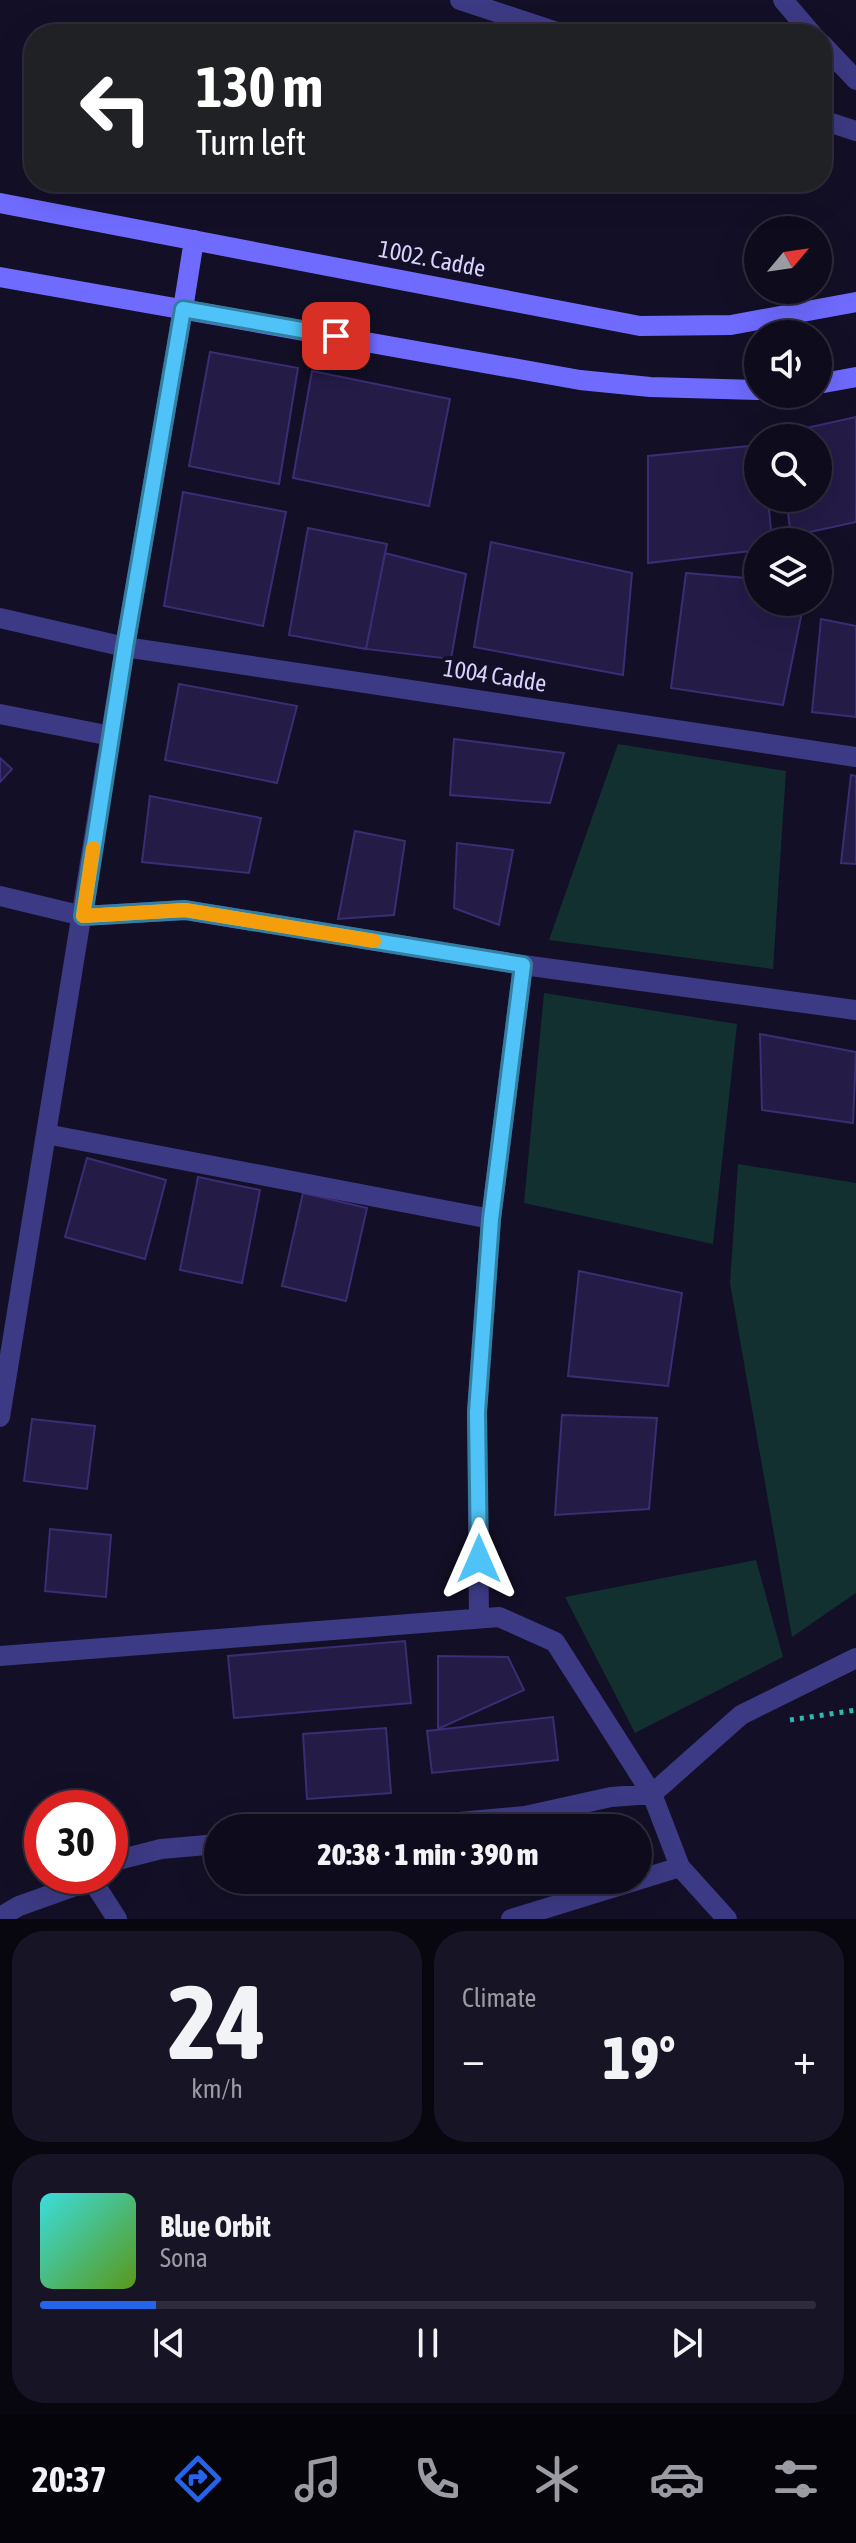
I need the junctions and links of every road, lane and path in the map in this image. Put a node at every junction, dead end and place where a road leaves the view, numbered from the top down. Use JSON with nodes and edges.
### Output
{"nodes":[{"id":1,"x":460,"y":0,"type":"edge"},
{"id":2,"x":783,"y":0,"type":"edge"},
{"id":3,"x":533,"y":24,"type":"edge"},
{"id":4,"x":803,"y":24,"type":"edge"},
{"id":5,"x":832,"y":55,"type":"edge"},
{"id":6,"x":856,"y":80,"type":"edge"},
{"id":7,"x":832,"y":123,"type":"edge"},
{"id":8,"x":856,"y":131,"type":"edge"},
{"id":9,"x":0,"y":203,"type":"edge"},
{"id":10,"x":194,"y":240,"type":"junction"},
{"id":11,"x":0,"y":277,"type":"edge"},
{"id":12,"x":856,"y":302,"type":"edge"},
{"id":13,"x":183,"y":309,"type":"junction"},
{"id":14,"x":856,"y":377,"type":"edge"},
{"id":15,"x":832,"y":381,"type":"edge"},
{"id":16,"x":744,"y":390,"type":"edge"},
{"id":17,"x":0,"y":618,"type":"edge"},
{"id":18,"x":125,"y":647,"type":"junction"},
{"id":19,"x":0,"y":714,"type":"edge"},
{"id":20,"x":111,"y":736,"type":"junction"},
{"id":21,"x":856,"y":757,"type":"edge"},
{"id":22,"x":0,"y":896,"type":"edge"},
{"id":23,"x":83,"y":916,"type":"junction"},
{"id":24,"x":523,"y":965,"type":"junction"},
{"id":25,"x":856,"y":1010,"type":"edge"},
{"id":26,"x":46,"y":1134,"type":"junction"},
{"id":27,"x":491,"y":1219,"type":"junction"},
{"id":28,"x":0,"y":1417,"type":"edge"},
{"id":29,"x":479,"y":1618,"type":"junction"},
{"id":30,"x":0,"y":1656,"type":"edge"},
{"id":31,"x":856,"y":1658,"type":"edge"},
{"id":32,"x":652,"y":1794,"type":"junction"},
{"id":33,"x":534,"y":1814,"type":"edge"},
{"id":34,"x":204,"y":1845,"type":"edge"},
{"id":35,"x":128,"y":1857,"type":"edge"},
{"id":36,"x":680,"y":1867,"type":"junction"},
{"id":37,"x":652,"y":1876,"type":"edge"},
{"id":38,"x":51,"y":1894,"type":"edge"},
{"id":39,"x":102,"y":1894,"type":"edge"},
{"id":40,"x":592,"y":1894,"type":"edge"},
{"id":41,"x":0,"y":1917,"type":"edge"},
{"id":42,"x":117,"y":1919,"type":"edge"},
{"id":43,"x":511,"y":1919,"type":"edge"},
{"id":44,"x":727,"y":1919,"type":"edge"}],
"edges":[{"from":1,"to":3,"type":"street"},
{"from":2,"to":4,"type":"street"},
{"from":5,"to":6,"type":"street"},
{"from":7,"to":8,"type":"street"},
{"from":9,"to":10,"type":"main road","name":"1002. Cadde"},
{"from":10,"to":12,"type":"main road","name":"1002. Cadde"},
{"from":10,"to":13,"type":"main road"},
{"from":11,"to":13,"type":"main road"},
{"from":13,"to":16,"type":"main road"},
{"from":13,"to":18,"type":"street"},
{"from":14,"to":15,"type":"main road"},
{"from":17,"to":18,"type":"street","name":"1004 Cadde"},
{"from":18,"to":20,"type":"street"},
{"from":18,"to":21,"type":"street","name":"1004 Cadde"},
{"from":19,"to":20,"type":"street"},
{"from":20,"to":23,"type":"street"},
{"from":22,"to":23,"type":"street"},
{"from":23,"to":24,"type":"street"},
{"from":23,"to":26,"type":"street"},
{"from":24,"to":25,"type":"street"},
{"from":24,"to":27,"type":"street"},
{"from":26,"to":27,"type":"street"},
{"from":26,"to":28,"type":"street"},
{"from":27,"to":29,"type":"street"},
{"from":29,"to":30,"type":"street"},
{"from":29,"to":32,"type":"street"},
{"from":31,"to":32,"type":"street"},
{"from":32,"to":33,"type":"street"},
{"from":32,"to":36,"type":"street"},
{"from":34,"to":35,"type":"street"},
{"from":36,"to":37,"type":"street"},
{"from":36,"to":44,"type":"street"},
{"from":38,"to":41,"type":"street"},
{"from":39,"to":42,"type":"street"},
{"from":40,"to":43,"type":"street"}]}
